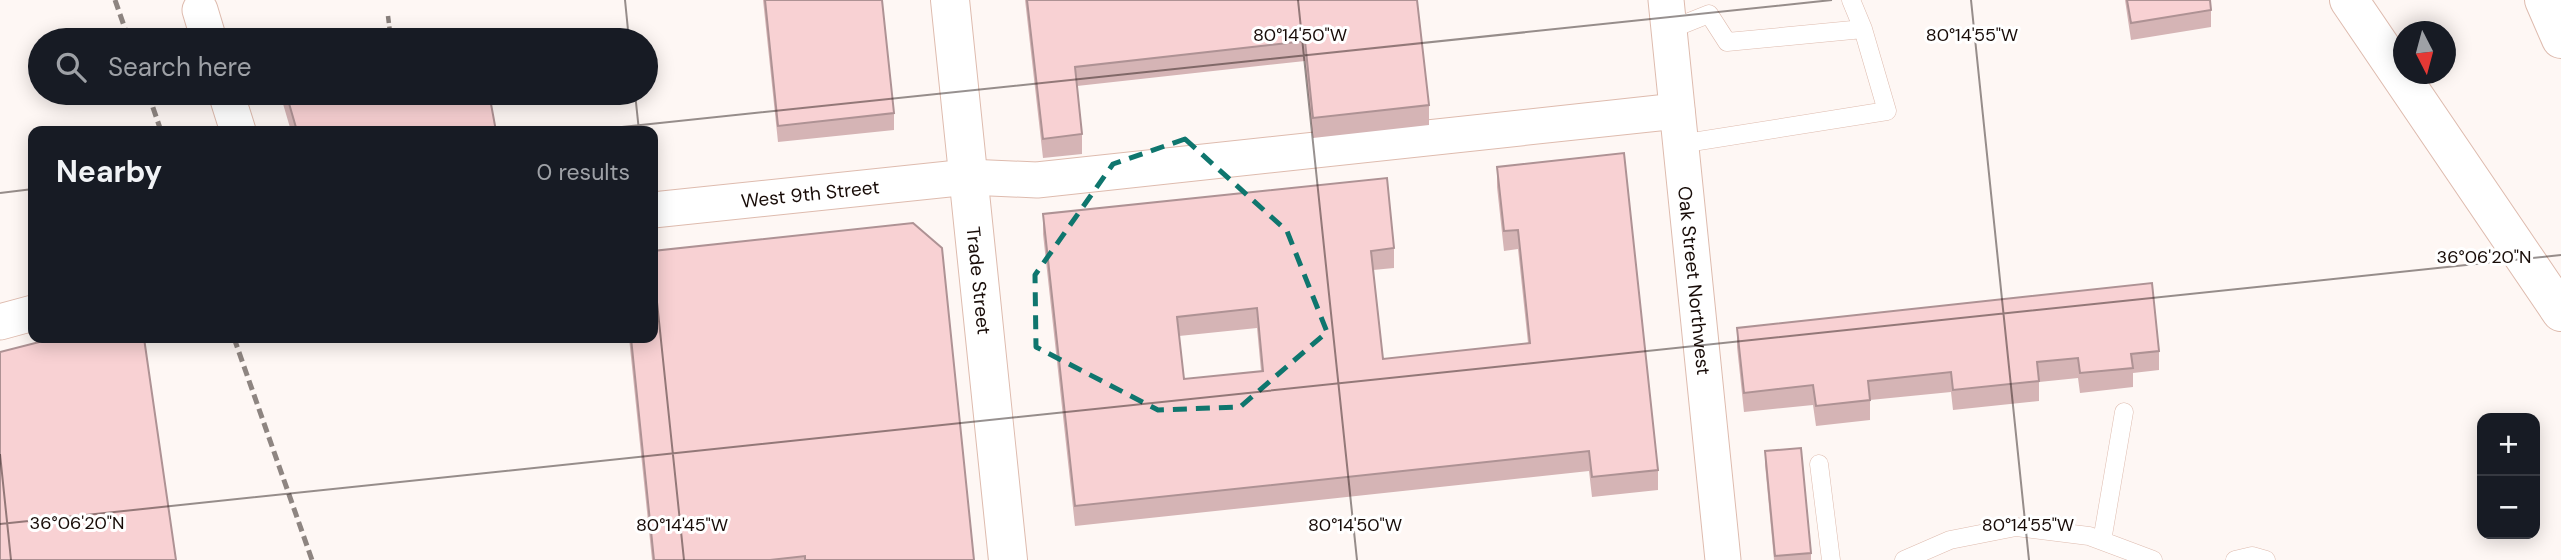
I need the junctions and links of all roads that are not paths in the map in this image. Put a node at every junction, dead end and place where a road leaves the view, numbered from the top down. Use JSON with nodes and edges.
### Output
{"nodes":[{"id":1,"x":950,"y":0,"type":"edge"},
{"id":2,"x":1851,"y":0,"type":"edge"},
{"id":3,"x":2349,"y":0,"type":"edge"},
{"id":4,"x":2544,"y":0,"type":"edge"},
{"id":5,"x":1715,"y":7,"type":"edge"},
{"id":6,"x":1668,"y":15,"type":"edge"},
{"id":7,"x":1863,"y":29,"type":"junction"},
{"id":8,"x":2561,"y":38,"type":"edge"},
{"id":9,"x":230,"y":105,"type":"edge"},
{"id":10,"x":236,"y":126,"type":"edge"},
{"id":11,"x":1678,"y":127,"type":"junction"},
{"id":12,"x":968,"y":177,"type":"junction"},
{"id":13,"x":658,"y":208,"type":"edge"},
{"id":14,"x":2561,"y":312,"type":"edge"},
{"id":15,"x":28,"y":314,"type":"edge"},
{"id":16,"x":0,"y":322,"type":"edge"},
{"id":17,"x":2124,"y":412,"type":"dead end"},
{"id":18,"x":1819,"y":464,"type":"dead end"},
{"id":19,"x":2102,"y":541,"type":"junction"},
{"id":20,"x":1936,"y":553,"type":"edge"},
{"id":21,"x":1008,"y":560,"type":"edge"},
{"id":22,"x":1723,"y":560,"type":"edge"},
{"id":23,"x":1831,"y":560,"type":"edge"},
{"id":24,"x":1904,"y":560,"type":"edge"},
{"id":25,"x":2152,"y":560,"type":"edge"},
{"id":26,"x":2235,"y":560,"type":"edge"},
{"id":27,"x":2266,"y":560,"type":"edge"}],
"edges":[{"from":1,"to":12,"type":"street","name":"Trade Street"},
{"from":2,"to":7,"type":"lane"},
{"from":3,"to":14,"type":"street"},
{"from":4,"to":8,"type":"street"},
{"from":5,"to":6,"type":"lane"},
{"from":5,"to":7,"type":"lane"},
{"from":6,"to":11,"type":"street","name":"Oak Street Northwest"},
{"from":7,"to":11,"type":"lane"},
{"from":9,"to":10,"type":"street"},
{"from":11,"to":12,"type":"street","name":"West 9th Street"},
{"from":11,"to":22,"type":"street","name":"Oak Street Northwest"},
{"from":12,"to":13,"type":"street","name":"West 9th Street"},
{"from":12,"to":21,"type":"street","name":"Trade Street"},
{"from":15,"to":16,"type":"street"},
{"from":17,"to":19,"type":"lane"},
{"from":18,"to":23,"type":"lane"},
{"from":19,"to":20,"type":"lane"},
{"from":19,"to":25,"type":"lane"},
{"from":20,"to":24,"type":"lane"},
{"from":26,"to":27,"type":"lane"}]}
